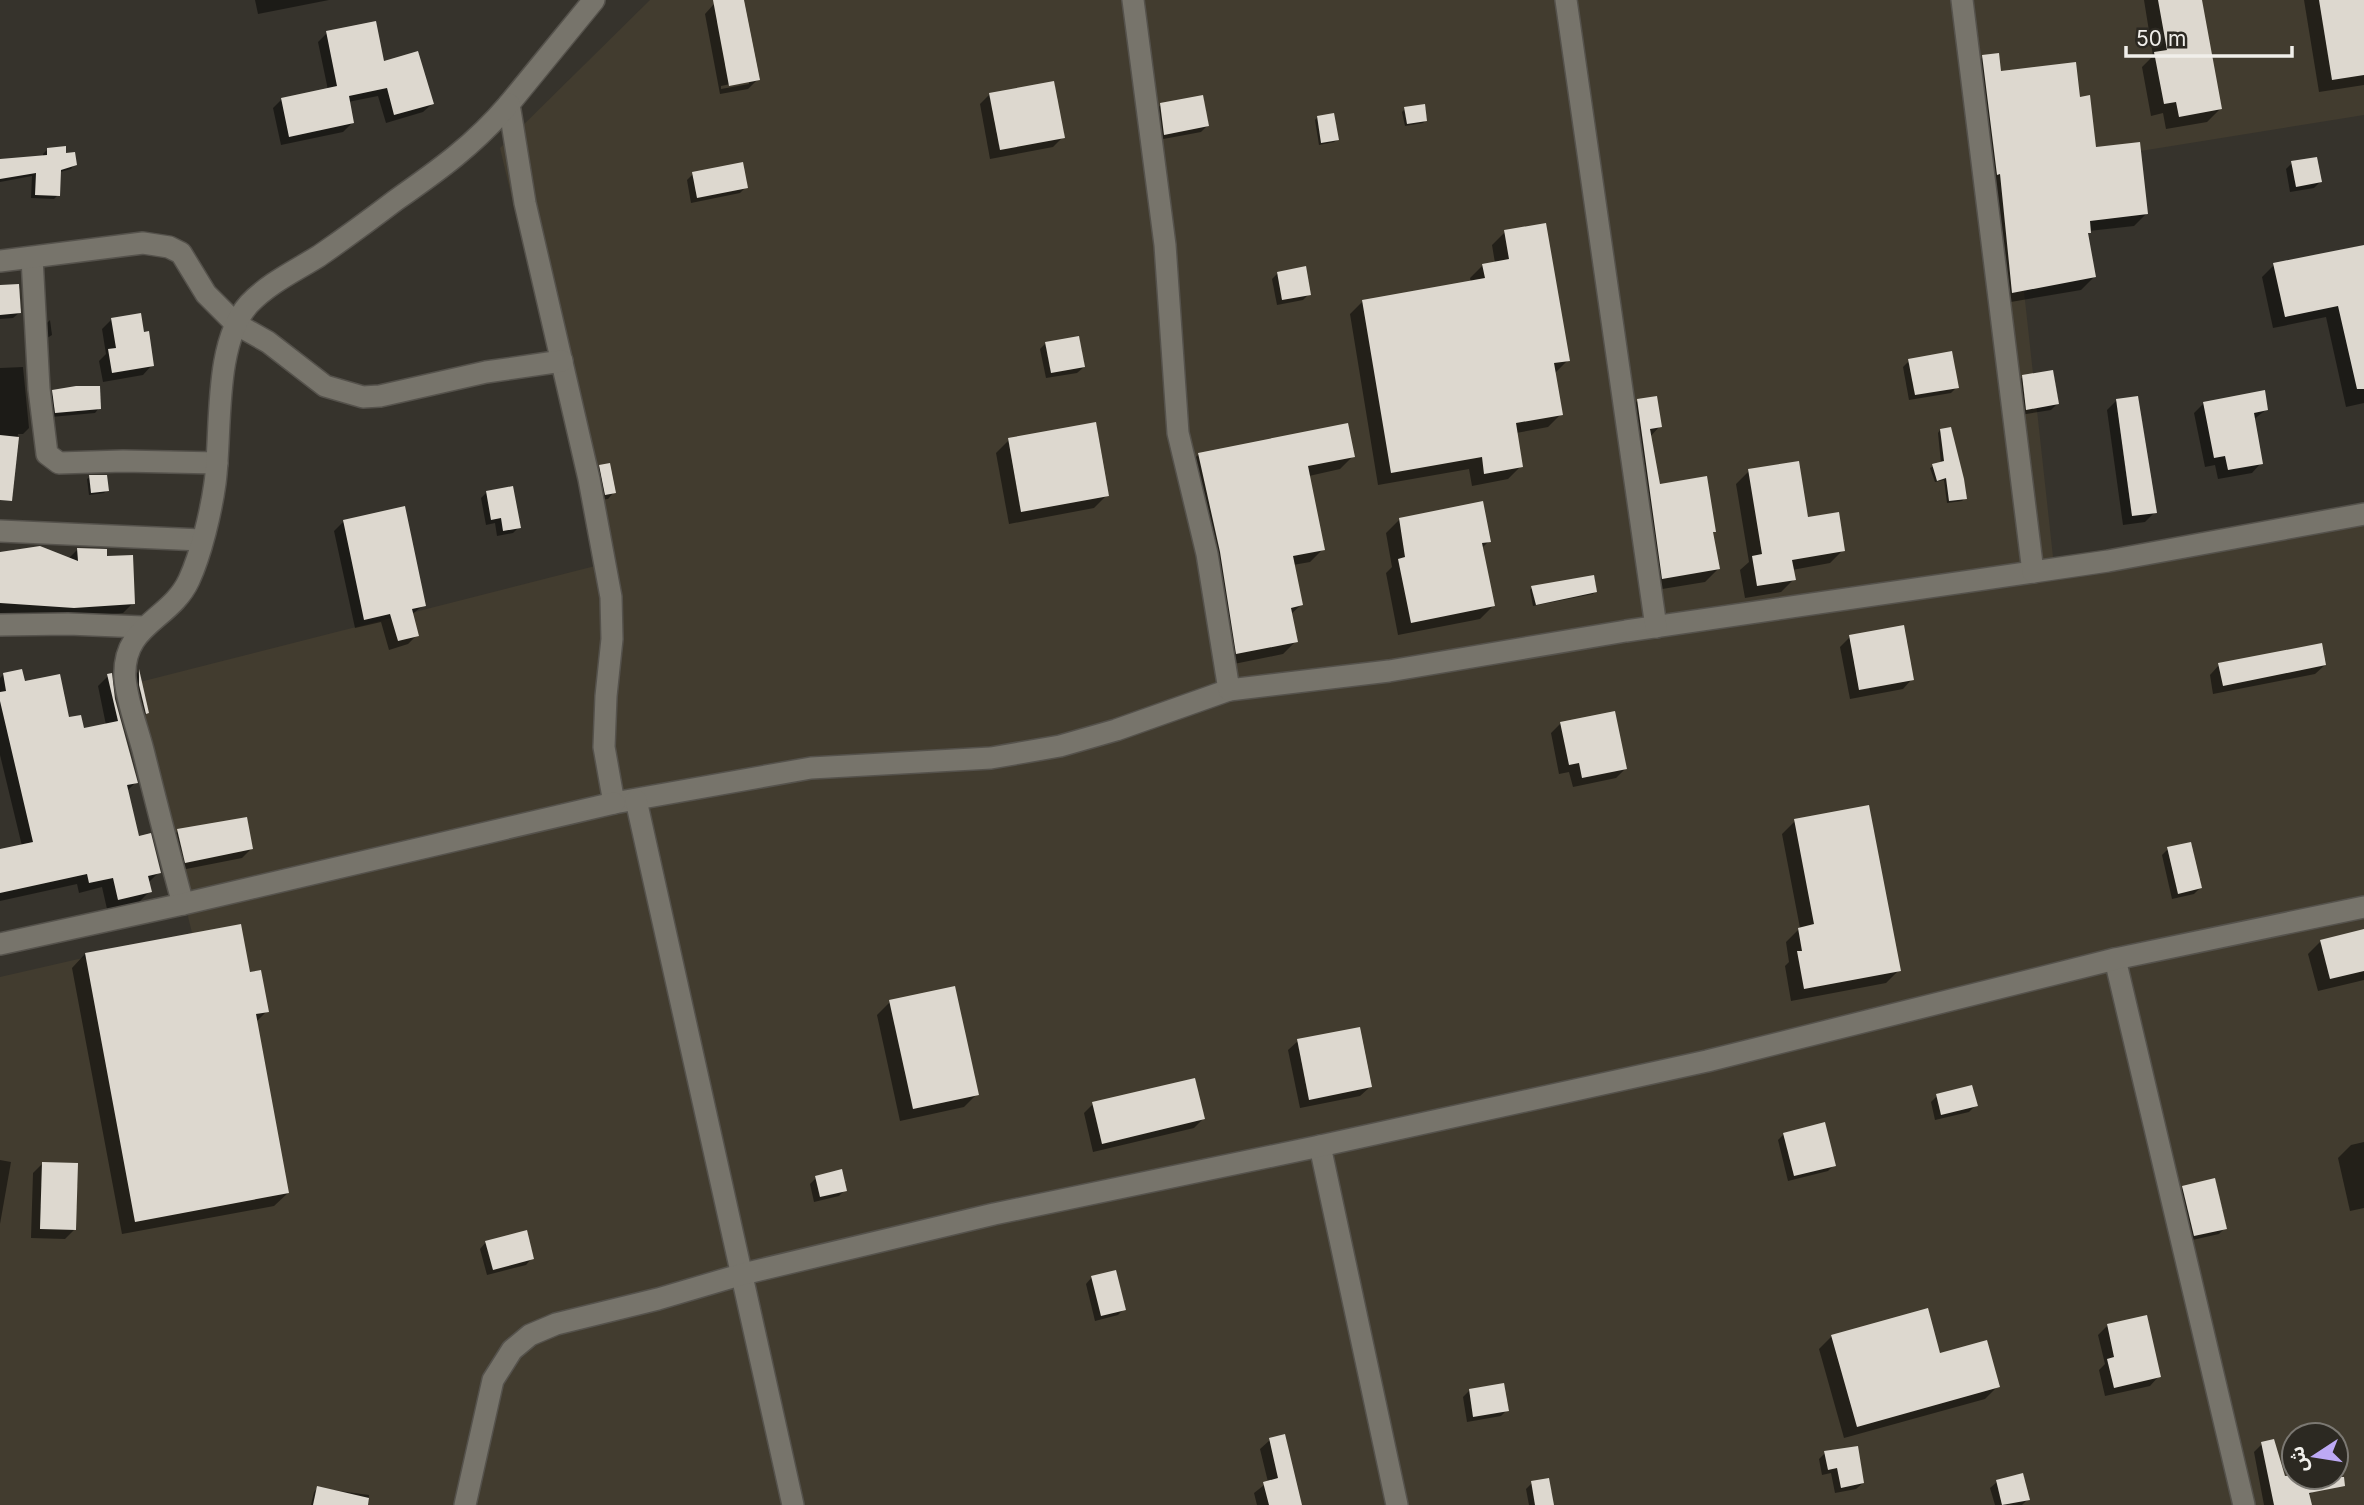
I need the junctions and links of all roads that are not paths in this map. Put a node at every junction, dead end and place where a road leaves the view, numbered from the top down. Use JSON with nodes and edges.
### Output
{"nodes":[{"id":1,"x":594,"y":0,"type":"edge"},
{"id":2,"x":1133,"y":0,"type":"edge"},
{"id":3,"x":1566,"y":0,"type":"edge"},
{"id":4,"x":1962,"y":0,"type":"edge"},
{"id":5,"x":509,"y":104,"type":"junction"},
{"id":6,"x":32,"y":258,"type":"junction"},
{"id":7,"x":0,"y":261,"type":"edge"},
{"id":8,"x":236,"y":324,"type":"junction"},
{"id":9,"x":562,"y":361,"type":"junction"},
{"id":10,"x":217,"y":463,"type":"junction"},
{"id":11,"x":2364,"y":514,"type":"edge"},
{"id":12,"x":0,"y":531,"type":"edge"},
{"id":13,"x":201,"y":540,"type":"junction"},
{"id":14,"x":2033,"y":572,"type":"junction"},
{"id":15,"x":0,"y":625,"type":"edge"},
{"id":16,"x":143,"y":627,"type":"junction"},
{"id":17,"x":1656,"y":627,"type":"junction"},
{"id":18,"x":1229,"y":691,"type":"junction"},
{"id":19,"x":636,"y":800,"type":"junction"},
{"id":20,"x":614,"y":803,"type":"junction"},
{"id":21,"x":183,"y":904,"type":"junction"},
{"id":22,"x":2364,"y":907,"type":"edge"},
{"id":23,"x":0,"y":944,"type":"edge"},
{"id":24,"x":2115,"y":959,"type":"junction"},
{"id":25,"x":1320,"y":1146,"type":"junction"},
{"id":26,"x":743,"y":1274,"type":"junction"},
{"id":27,"x":465,"y":1505,"type":"edge"},
{"id":28,"x":793,"y":1505,"type":"edge"},
{"id":29,"x":1397,"y":1505,"type":"edge"},
{"id":30,"x":2244,"y":1505,"type":"edge"}],
"edges":[{"from":1,"to":5,"type":"street"},
{"from":2,"to":18,"type":"street"},
{"from":3,"to":17,"type":"street"},
{"from":4,"to":14,"type":"street"},
{"from":5,"to":8,"type":"street"},
{"from":5,"to":9,"type":"street"},
{"from":6,"to":7,"type":"street"},
{"from":6,"to":8,"type":"street"},
{"from":6,"to":10,"type":"street"},
{"from":8,"to":9,"type":"street"},
{"from":8,"to":10,"type":"street"},
{"from":9,"to":20,"type":"street"},
{"from":10,"to":13,"type":"street"},
{"from":11,"to":14,"type":"street"},
{"from":12,"to":13,"type":"street"},
{"from":13,"to":16,"type":"street"},
{"from":14,"to":17,"type":"street"},
{"from":15,"to":16,"type":"street"},
{"from":16,"to":21,"type":"street"},
{"from":17,"to":18,"type":"street"},
{"from":18,"to":19,"type":"street"},
{"from":19,"to":20,"type":"street"},
{"from":19,"to":26,"type":"street"},
{"from":20,"to":21,"type":"street"},
{"from":21,"to":23,"type":"street"},
{"from":22,"to":24,"type":"street"},
{"from":24,"to":25,"type":"street"},
{"from":24,"to":30,"type":"street"},
{"from":25,"to":26,"type":"street"},
{"from":25,"to":29,"type":"street"},
{"from":26,"to":27,"type":"street"},
{"from":26,"to":28,"type":"street"}]}
